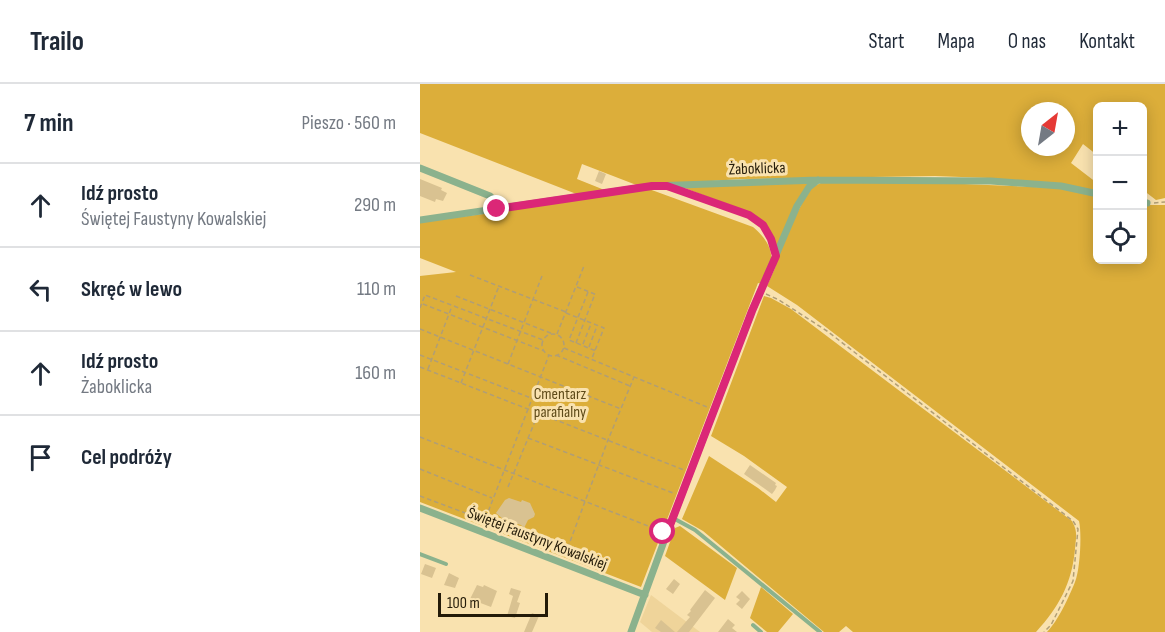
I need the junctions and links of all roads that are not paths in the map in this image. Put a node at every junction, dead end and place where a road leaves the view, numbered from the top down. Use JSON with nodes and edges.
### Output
{"nodes":[{"id":1,"x":420,"y":168,"type":"edge"},
{"id":2,"x":818,"y":180,"type":"junction"},
{"id":3,"x":667,"y":186,"type":"junction"},
{"id":4,"x":1093,"y":193,"type":"edge"},
{"id":5,"x":497,"y":209,"type":"junction"},
{"id":6,"x":420,"y":220,"type":"edge"},
{"id":7,"x":776,"y":256,"type":"junction"},
{"id":8,"x":420,"y":508,"type":"edge"},
{"id":9,"x":673,"y":518,"type":"junction"},
{"id":10,"x":420,"y":554,"type":"edge"},
{"id":11,"x":446,"y":564,"type":"dead end"},
{"id":12,"x":645,"y":595,"type":"junction"},
{"id":13,"x":753,"y":625,"type":"dead end"},
{"id":14,"x":631,"y":632,"type":"edge"},
{"id":15,"x":761,"y":632,"type":"edge"},
{"id":16,"x":820,"y":632,"type":"edge"}],
"edges":[{"from":1,"to":5,"type":"street"},
{"from":2,"to":3,"type":"street","name":"Żaboklicka"},
{"from":2,"to":4,"type":"street","name":"Żaboklicka"},
{"from":2,"to":7,"type":"street"},
{"from":3,"to":5,"type":"street","name":"Żaboklicka"},
{"from":3,"to":7,"type":"lane"},
{"from":5,"to":6,"type":"street","name":"Żaboklicka"},
{"from":7,"to":9,"type":"street"},
{"from":8,"to":12,"type":"street","name":"Świętej Faustyny Kowalskiej"},
{"from":9,"to":12,"type":"street"},
{"from":9,"to":16,"type":"lane"},
{"from":10,"to":11,"type":"lane"},
{"from":12,"to":14,"type":"street"},
{"from":13,"to":15,"type":"lane"}]}
